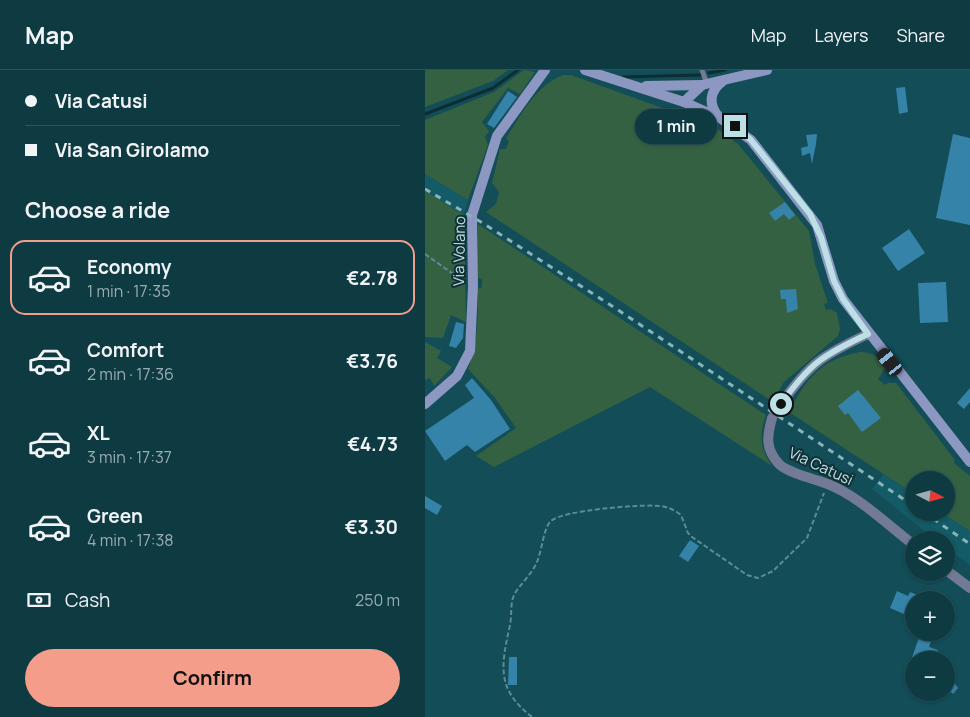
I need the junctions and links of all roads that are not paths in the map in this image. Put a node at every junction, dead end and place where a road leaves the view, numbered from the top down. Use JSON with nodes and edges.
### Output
{"nodes":[{"id":1,"x":545,"y":70,"type":"edge"},
{"id":2,"x":585,"y":70,"type":"edge"},
{"id":3,"x":702,"y":70,"type":"edge"},
{"id":4,"x":767,"y":70,"type":"edge"},
{"id":5,"x":724,"y":80,"type":"junction"},
{"id":6,"x":705,"y":84,"type":"junction"},
{"id":7,"x":634,"y":86,"type":"junction"},
{"id":8,"x":685,"y":102,"type":"junction"},
{"id":9,"x":720,"y":118,"type":"junction"},
{"id":10,"x":868,"y":334,"type":"junction"},
{"id":11,"x":425,"y":404,"type":"edge"},
{"id":12,"x":781,"y":404,"type":"tunnel mouth"},
{"id":13,"x":772,"y":418,"type":"tunnel mouth"},
{"id":14,"x":970,"y":462,"type":"edge"},
{"id":15,"x":905,"y":538,"type":"edge"},
{"id":16,"x":955,"y":577,"type":"edge"},
{"id":17,"x":970,"y":588,"type":"edge"}],
"edges":[{"from":1,"to":11,"type":"street","name":"Via Volano"},
{"from":2,"to":7,"type":"street"},
{"from":3,"to":6,"type":"lane"},
{"from":4,"to":5,"type":"street"},
{"from":5,"to":6,"type":"street"},
{"from":5,"to":9,"type":"street"},
{"from":6,"to":7,"type":"street"},
{"from":6,"to":8,"type":"street"},
{"from":7,"to":8,"type":"street"},
{"from":8,"to":9,"type":"street"},
{"from":9,"to":10,"type":"street"},
{"from":10,"to":12,"type":"street"},
{"from":10,"to":14,"type":"street"},
{"from":13,"to":15,"type":"street","name":"Via Catusi"},
{"from":16,"to":17,"type":"street"}]}
